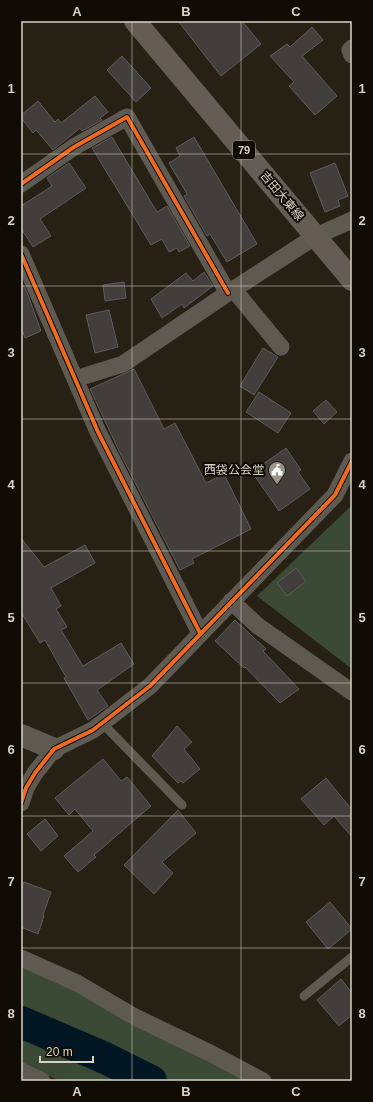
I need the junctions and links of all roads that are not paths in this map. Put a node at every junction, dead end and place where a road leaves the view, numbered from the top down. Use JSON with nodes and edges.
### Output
{"nodes":[{"id":1,"x":136,"y":21,"type":"edge"},
{"id":2,"x":352,"y":48,"type":"edge"},
{"id":3,"x":352,"y":55,"type":"edge"},
{"id":4,"x":21,"y":184,"type":"edge"},
{"id":5,"x":352,"y":220,"type":"edge"},
{"id":6,"x":316,"y":236,"type":"junction"},
{"id":7,"x":21,"y":254,"type":"edge"},
{"id":8,"x":352,"y":280,"type":"edge"},
{"id":9,"x":27,"y":284,"type":"edge"},
{"id":10,"x":231,"y":291,"type":"junction"},
{"id":11,"x":281,"y":347,"type":"dead end"},
{"id":12,"x":76,"y":379,"type":"junction"},
{"id":13,"x":352,"y":461,"type":"edge"},
{"id":14,"x":232,"y":601,"type":"junction"},
{"id":15,"x":200,"y":634,"type":"junction"},
{"id":16,"x":352,"y":692,"type":"edge"},
{"id":17,"x":102,"y":723,"type":"junction"},
{"id":18,"x":21,"y":735,"type":"edge"},
{"id":19,"x":54,"y":748,"type":"junction"},
{"id":20,"x":21,"y":803,"type":"edge"},
{"id":21,"x":182,"y":805,"type":"dead end"},
{"id":22,"x":352,"y":957,"type":"edge"},
{"id":23,"x":21,"y":958,"type":"edge"},
{"id":24,"x":304,"y":996,"type":"dead end"},
{"id":25,"x":21,"y":1071,"type":"edge"},
{"id":26,"x":42,"y":1081,"type":"edge"},
{"id":27,"x":263,"y":1081,"type":"edge"}],
"edges":[{"from":1,"to":6,"type":"main road","name":"吉田大東線","number":"79"},
{"from":2,"to":3,"type":"street"},
{"from":4,"to":10,"type":"street"},
{"from":5,"to":6,"type":"street"},
{"from":6,"to":8,"type":"main road","name":"吉田大東線","number":"79"},
{"from":6,"to":10,"type":"street"},
{"from":7,"to":9,"type":"street"},
{"from":9,"to":12,"type":"street"},
{"from":10,"to":11,"type":"street"},
{"from":10,"to":12,"type":"street"},
{"from":12,"to":15,"type":"street"},
{"from":13,"to":14,"type":"street"},
{"from":14,"to":15,"type":"street"},
{"from":14,"to":16,"type":"street"},
{"from":15,"to":17,"type":"street"},
{"from":17,"to":19,"type":"street"},
{"from":17,"to":21,"type":"lane"},
{"from":18,"to":19,"type":"street"},
{"from":19,"to":20,"type":"street"},
{"from":22,"to":24,"type":"lane"},
{"from":23,"to":27,"type":"street"},
{"from":25,"to":26,"type":"street"}]}
